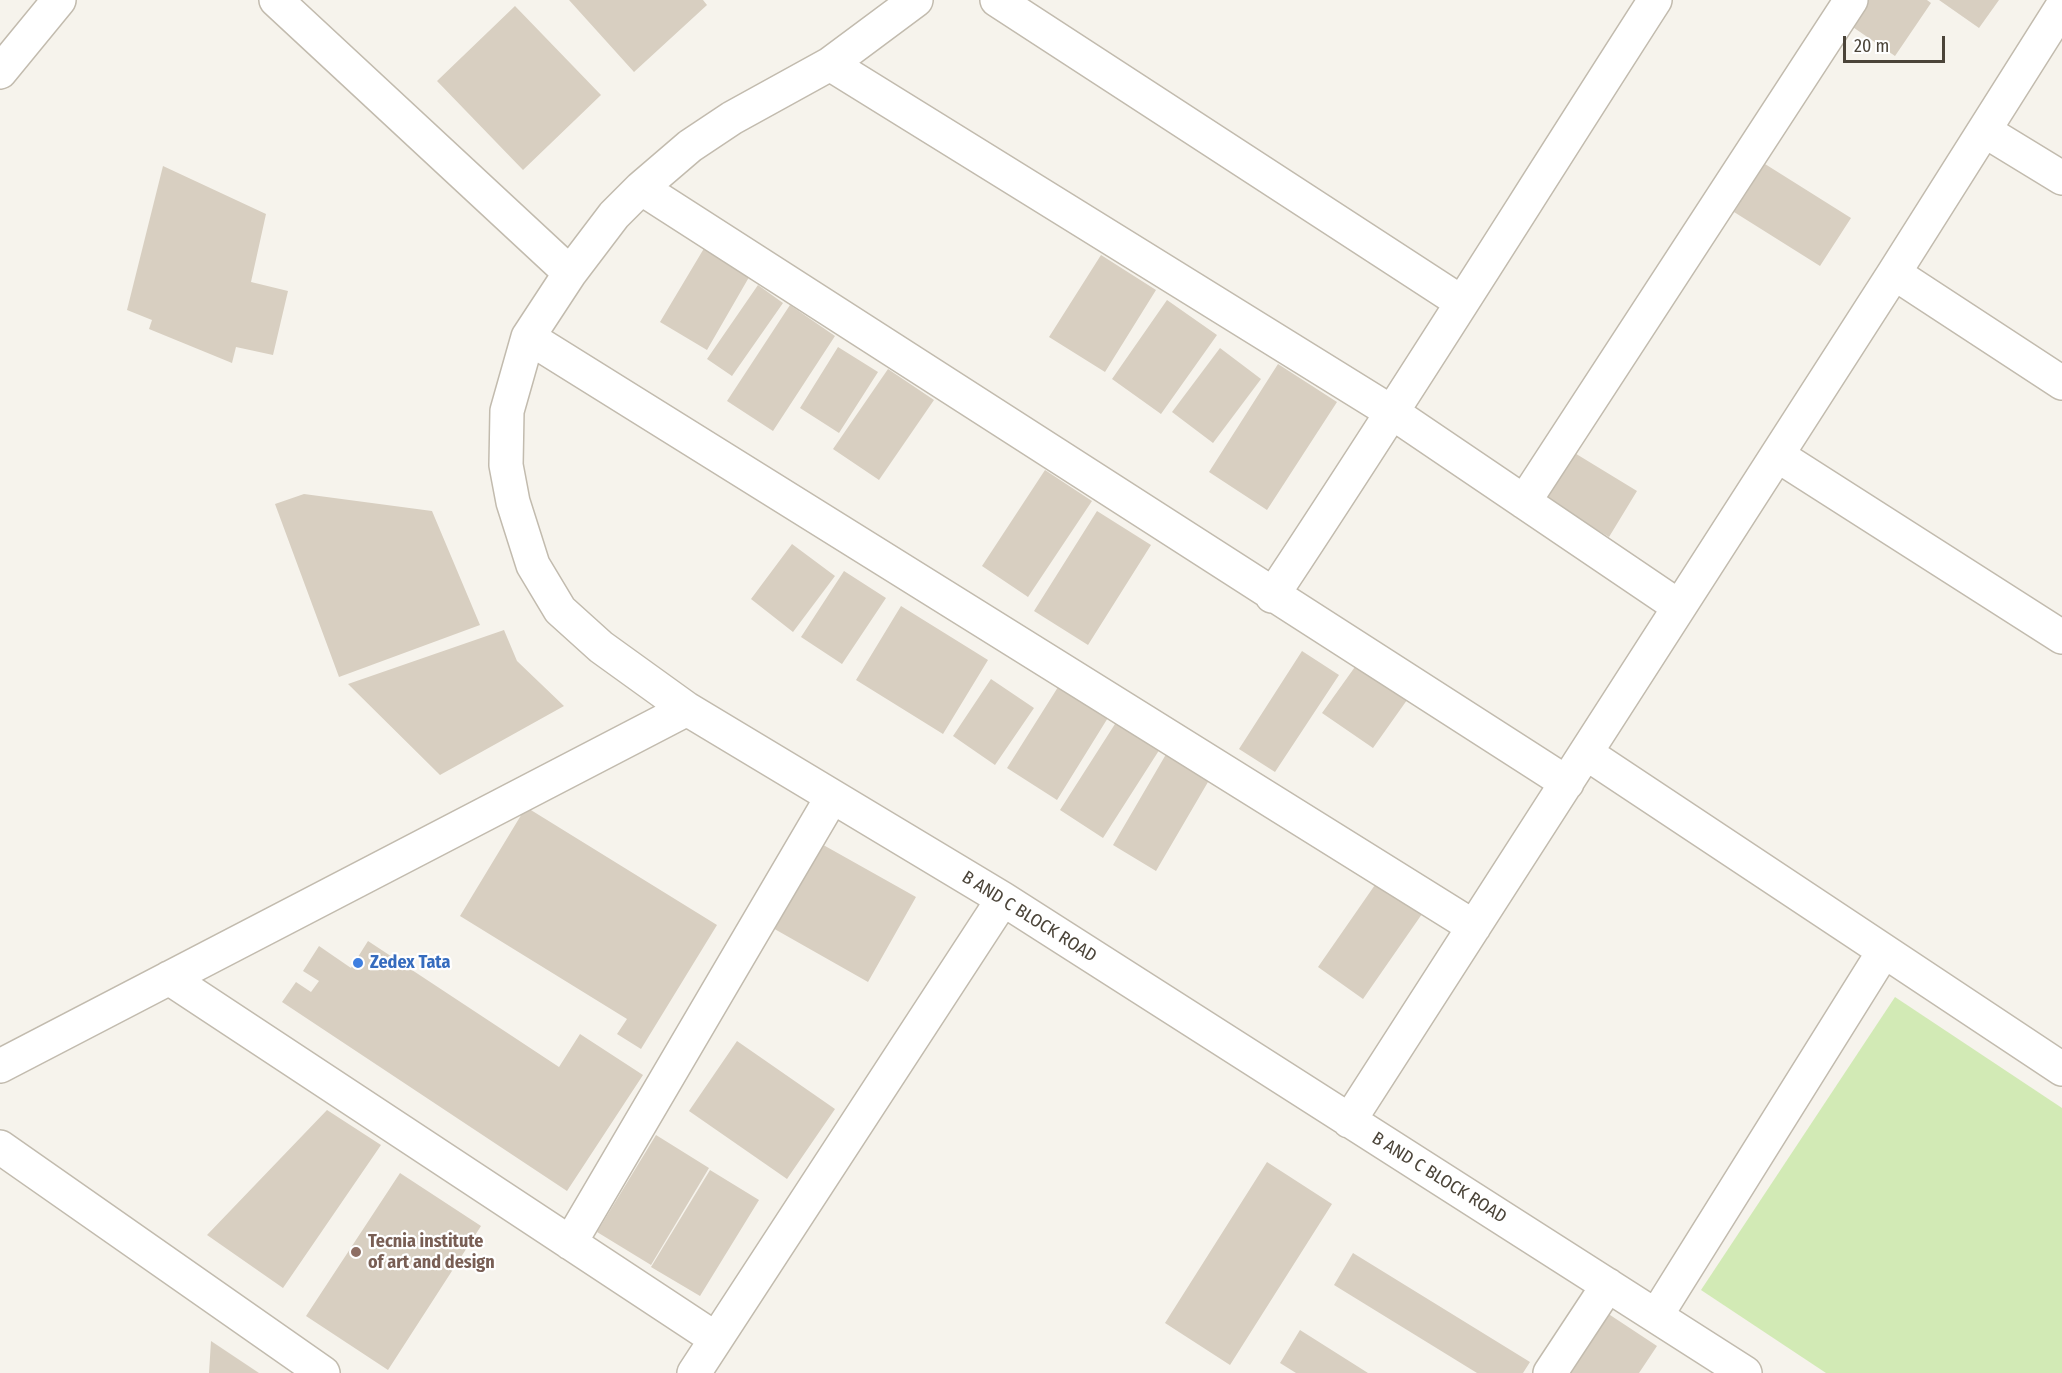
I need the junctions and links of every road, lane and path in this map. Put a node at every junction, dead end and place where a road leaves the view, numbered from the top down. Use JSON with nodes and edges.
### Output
{"nodes":[{"id":1,"x":60,"y":0,"type":"edge"},
{"id":2,"x":276,"y":0,"type":"edge"},
{"id":3,"x":916,"y":0,"type":"edge"},
{"id":4,"x":997,"y":0,"type":"edge"},
{"id":5,"x":1655,"y":0,"type":"edge"},
{"id":6,"x":1851,"y":0,"type":"edge"},
{"id":7,"x":2062,"y":7,"type":"edge"},
{"id":8,"x":830,"y":64,"type":"junction"},
{"id":9,"x":0,"y":72,"type":"edge"},
{"id":10,"x":1985,"y":131,"type":"junction"},
{"id":11,"x":2062,"y":178,"type":"edge"},
{"id":12,"x":641,"y":188,"type":"junction"},
{"id":13,"x":570,"y":273,"type":"junction"},
{"id":14,"x":1894,"y":273,"type":"junction"},
{"id":15,"x":1461,"y":302,"type":"junction"},
{"id":16,"x":528,"y":337,"type":"junction"},
{"id":17,"x":2062,"y":383,"type":"edge"},
{"id":18,"x":1393,"y":414,"type":"junction"},
{"id":19,"x":1777,"y":455,"type":"junction"},
{"id":20,"x":1524,"y":502,"type":"junction"},
{"id":21,"x":1272,"y":596,"type":"junction"},
{"id":22,"x":1678,"y":606,"type":"junction"},
{"id":23,"x":2062,"y":637,"type":"edge"},
{"id":24,"x":687,"y":709,"type":"junction"},
{"id":25,"x":1586,"y":753,"type":"junction"},
{"id":26,"x":1567,"y":783,"type":"junction"},
{"id":27,"x":832,"y":796,"type":"junction"},
{"id":28,"x":1004,"y":899,"type":"junction"},
{"id":29,"x":1474,"y":927,"type":"junction"},
{"id":30,"x":1884,"y":951,"type":"junction"},
{"id":31,"x":168,"y":978,"type":"junction"},
{"id":32,"x":0,"y":1066,"type":"edge"},
{"id":33,"x":2062,"y":1069,"type":"edge"},
{"id":34,"x":1349,"y":1121,"type":"junction"},
{"id":35,"x":0,"y":1147,"type":"edge"},
{"id":36,"x":570,"y":1243,"type":"junction"},
{"id":37,"x":1608,"y":1285,"type":"junction"},
{"id":38,"x":1656,"y":1316,"type":"junction"},
{"id":39,"x":716,"y":1339,"type":"junction"},
{"id":40,"x":323,"y":1373,"type":"edge"},
{"id":41,"x":694,"y":1373,"type":"edge"},
{"id":42,"x":1550,"y":1373,"type":"edge"},
{"id":43,"x":1745,"y":1373,"type":"edge"}],
"edges":[{"from":1,"to":9,"type":"street"},
{"from":2,"to":13,"type":"street"},
{"from":3,"to":8,"type":"street","name":"B AND C BLOCK ROAD"},
{"from":4,"to":15,"type":"street"},
{"from":5,"to":15,"type":"street"},
{"from":6,"to":20,"type":"street"},
{"from":7,"to":10,"type":"street"},
{"from":8,"to":12,"type":"street","name":"B AND C BLOCK ROAD"},
{"from":8,"to":18,"type":"street"},
{"from":10,"to":11,"type":"street"},
{"from":10,"to":14,"type":"street"},
{"from":12,"to":13,"type":"street","name":"B AND C BLOCK ROAD"},
{"from":12,"to":21,"type":"street"},
{"from":13,"to":16,"type":"street","name":"B AND C BLOCK ROAD"},
{"from":14,"to":17,"type":"street"},
{"from":14,"to":19,"type":"street"},
{"from":15,"to":18,"type":"street"},
{"from":16,"to":24,"type":"street","name":"B AND C BLOCK ROAD"},
{"from":16,"to":29,"type":"street"},
{"from":18,"to":20,"type":"street"},
{"from":18,"to":21,"type":"street"},
{"from":19,"to":22,"type":"street"},
{"from":19,"to":23,"type":"street"},
{"from":20,"to":22,"type":"street"},
{"from":21,"to":26,"type":"street"},
{"from":22,"to":25,"type":"street"},
{"from":24,"to":27,"type":"street","name":"B AND C BLOCK ROAD"},
{"from":24,"to":31,"type":"street"},
{"from":25,"to":26,"type":"street"},
{"from":25,"to":30,"type":"street"},
{"from":26,"to":29,"type":"street"},
{"from":27,"to":28,"type":"street","name":"B AND C BLOCK ROAD"},
{"from":27,"to":36,"type":"street"},
{"from":28,"to":34,"type":"street","name":"B AND C BLOCK ROAD"},
{"from":28,"to":39,"type":"street"},
{"from":29,"to":34,"type":"street"},
{"from":30,"to":33,"type":"street"},
{"from":30,"to":38,"type":"street"},
{"from":31,"to":32,"type":"street"},
{"from":31,"to":36,"type":"street"},
{"from":34,"to":37,"type":"street","name":"B AND C BLOCK ROAD"},
{"from":35,"to":40,"type":"street"},
{"from":36,"to":39,"type":"street"},
{"from":37,"to":38,"type":"street","name":"B AND C BLOCK ROAD"},
{"from":37,"to":42,"type":"street"},
{"from":38,"to":43,"type":"street","name":"B AND C BLOCK ROAD"},
{"from":39,"to":41,"type":"street"}]}
